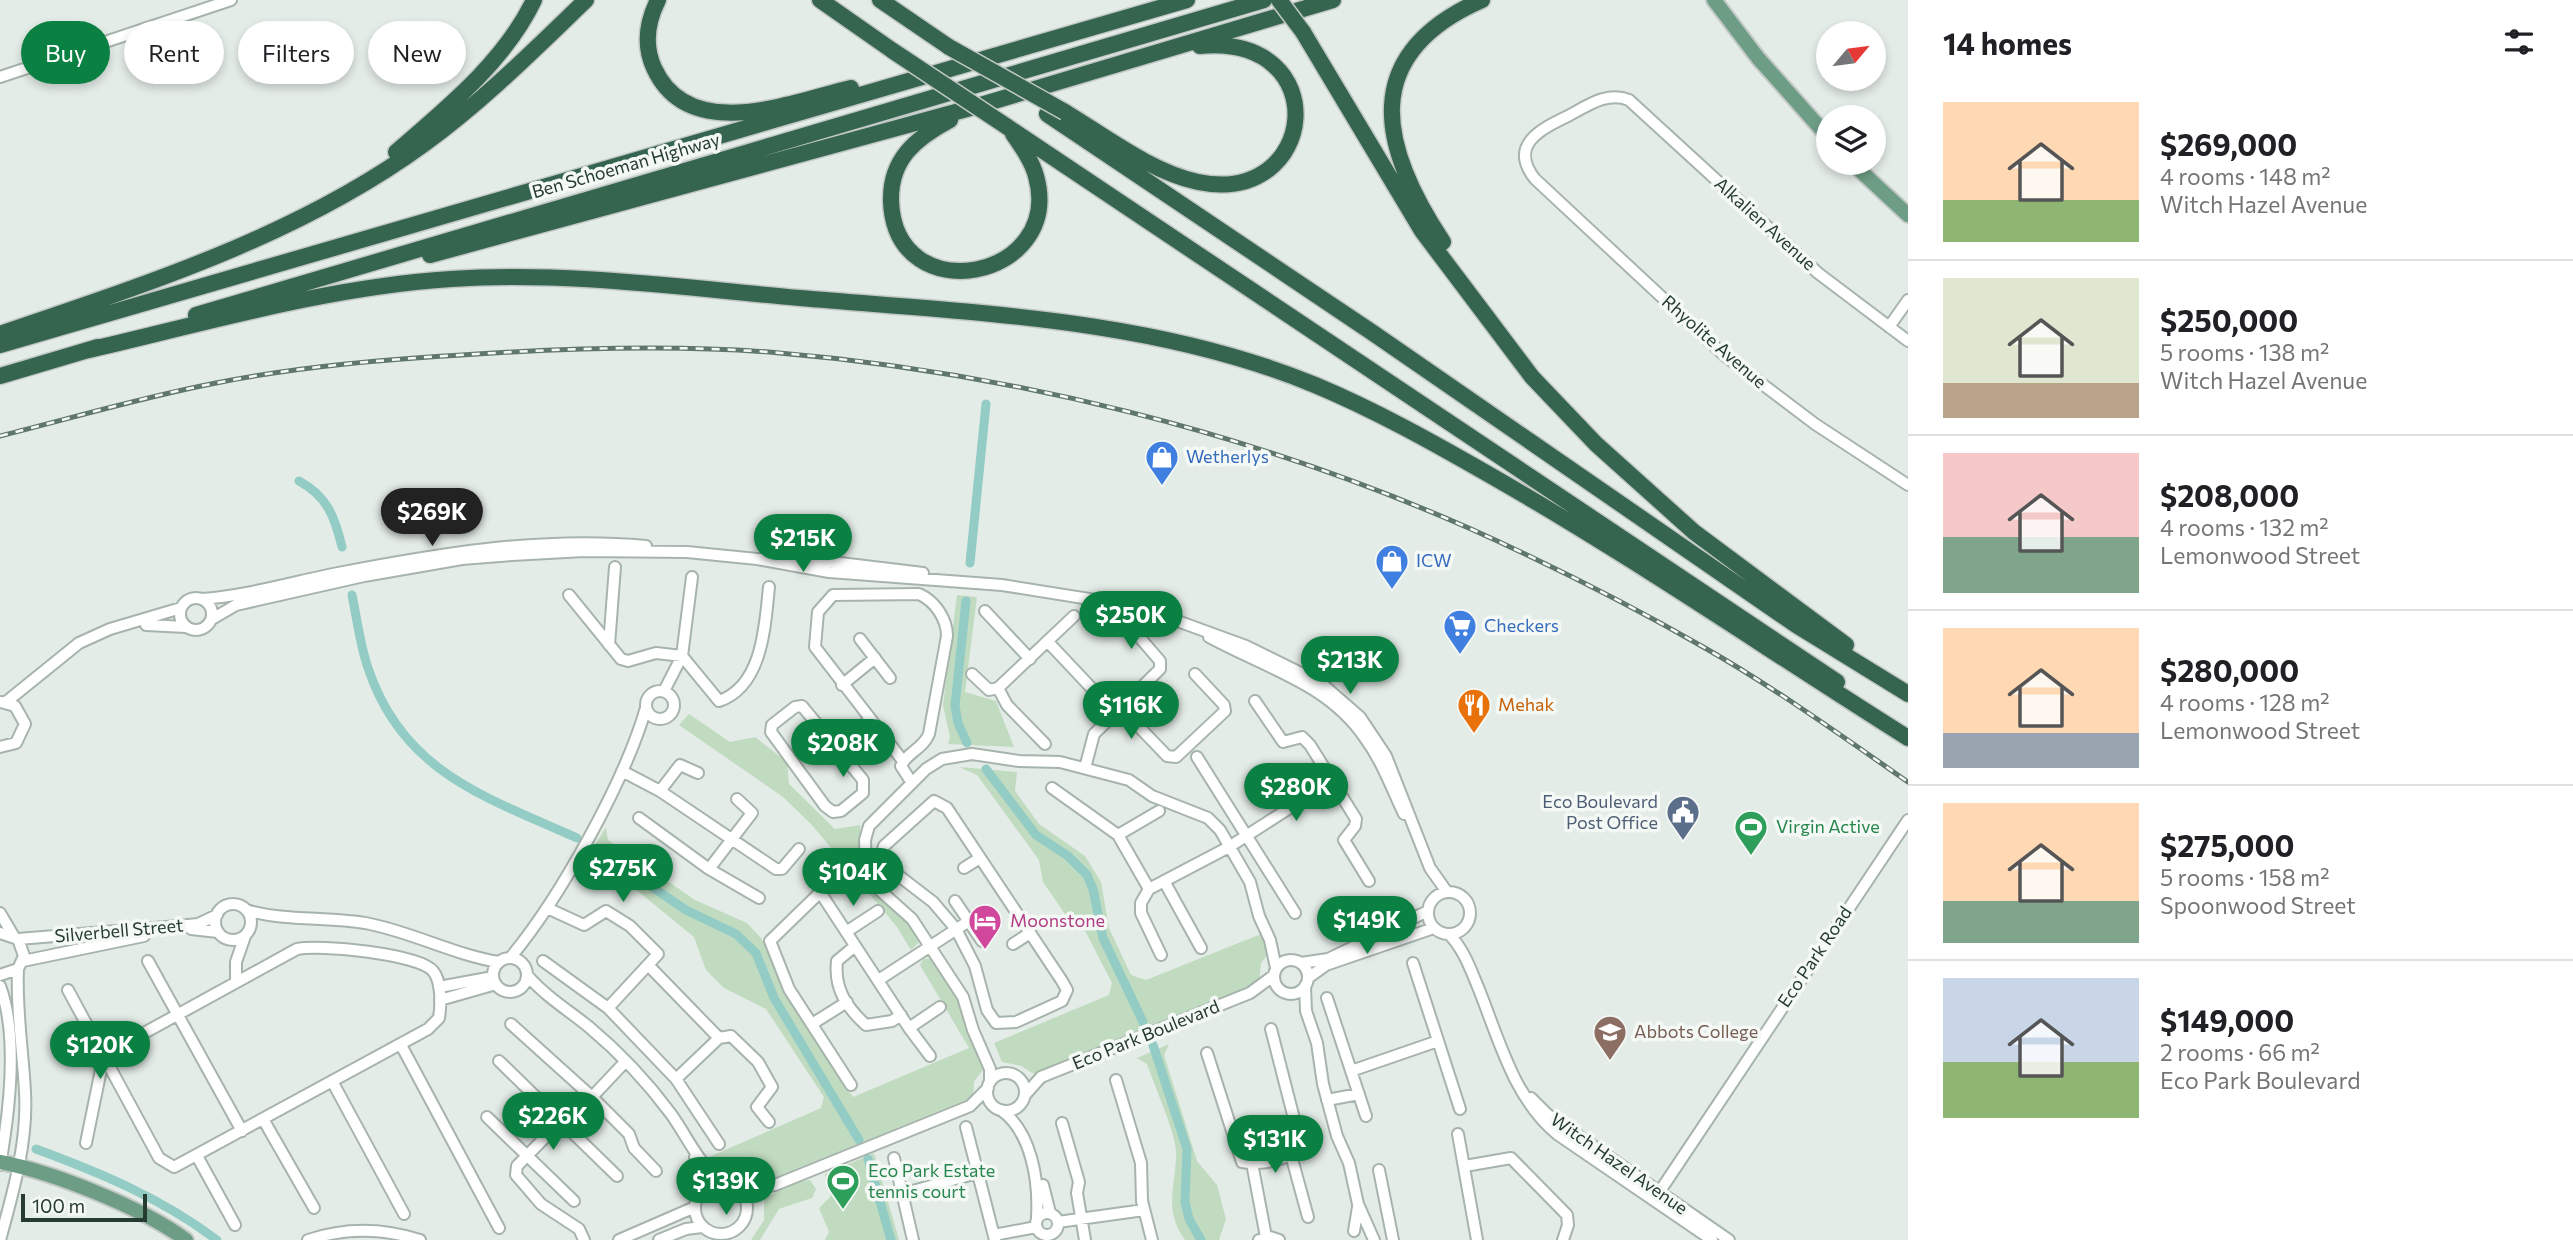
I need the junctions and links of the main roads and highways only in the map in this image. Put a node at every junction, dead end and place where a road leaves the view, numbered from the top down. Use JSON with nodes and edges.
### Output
{"nodes":[{"id":1,"x":534,"y":0,"type":"edge"},
{"id":2,"x":586,"y":0,"type":"edge"},
{"id":3,"x":658,"y":0,"type":"edge"},
{"id":4,"x":809,"y":0,"type":"edge"},
{"id":5,"x":820,"y":0,"type":"edge"},
{"id":6,"x":880,"y":0,"type":"edge"},
{"id":7,"x":1187,"y":0,"type":"edge"},
{"id":8,"x":1264,"y":0,"type":"edge"},
{"id":9,"x":1279,"y":0,"type":"edge"},
{"id":10,"x":1333,"y":0,"type":"edge"},
{"id":11,"x":1482,"y":0,"type":"edge"},
{"id":12,"x":1714,"y":0,"type":"edge"},
{"id":13,"x":865,"y":32,"type":"junction"},
{"id":14,"x":949,"y":47,"type":"junction"},
{"id":15,"x":997,"y":55,"type":"junction"},
{"id":16,"x":1133,"y":61,"type":"junction"},
{"id":17,"x":974,"y":107,"type":"junction"},
{"id":18,"x":1816,"y":124,"type":"edge"},
{"id":19,"x":1007,"y":127,"type":"junction"},
{"id":20,"x":1865,"y":175,"type":"edge"},
{"id":21,"x":1875,"y":175,"type":"edge"},
{"id":22,"x":355,"y":188,"type":"junction"},
{"id":23,"x":1908,"y":204,"type":"edge"},
{"id":24,"x":1908,"y":215,"type":"edge"},
{"id":25,"x":234,"y":302,"type":"junction"},
{"id":26,"x":0,"y":334,"type":"edge"},
{"id":27,"x":0,"y":345,"type":"edge"},
{"id":28,"x":89,"y":350,"type":"junction"},
{"id":29,"x":0,"y":376,"type":"edge"},
{"id":30,"x":1612,"y":460,"type":"junction"},
{"id":31,"x":1904,"y":691,"type":"edge"},
{"id":32,"x":1908,"y":732,"type":"edge"},
{"id":33,"x":1908,"y":738,"type":"edge"},
{"id":34,"x":0,"y":1163,"type":"edge"},
{"id":35,"x":187,"y":1240,"type":"edge"}],
"edges":[{"from":1,"to":22,"type":"highway"},
{"from":2,"to":22,"type":"highway"},
{"from":3,"to":15,"type":"highway"},
{"from":4,"to":13,"type":"highway"},
{"from":5,"to":13,"type":"highway"},
{"from":6,"to":14,"type":"highway"},
{"from":7,"to":15,"type":"highway","name":"Ben Schoeman Highway"},
{"from":8,"to":25,"type":"highway","name":"Ben Schoeman Highway"},
{"from":9,"to":30,"type":"highway","bridge":true},
{"from":10,"to":16,"type":"highway"},
{"from":11,"to":30,"type":"highway"},
{"from":12,"to":18,"type":"main road"},
{"from":13,"to":19,"type":"highway","bridge":true},
{"from":14,"to":16,"type":"highway","bridge":true},
{"from":14,"to":31,"type":"highway","bridge":true},
{"from":15,"to":27,"type":"highway","name":"Ben Schoeman Highway"},
{"from":16,"to":17,"type":"highway"},
{"from":17,"to":19,"type":"highway"},
{"from":17,"to":25,"type":"highway"},
{"from":19,"to":32,"type":"highway"},
{"from":20,"to":24,"type":"main road"},
{"from":21,"to":23,"type":"main road"},
{"from":22,"to":26,"type":"highway"},
{"from":25,"to":28,"type":"highway","name":"Ben Schoeman Highway"},
{"from":28,"to":29,"type":"highway","name":"Ben Schoeman Highway"},
{"from":28,"to":33,"type":"highway"},
{"from":30,"to":31,"type":"highway"},
{"from":34,"to":35,"type":"main road"}]}
